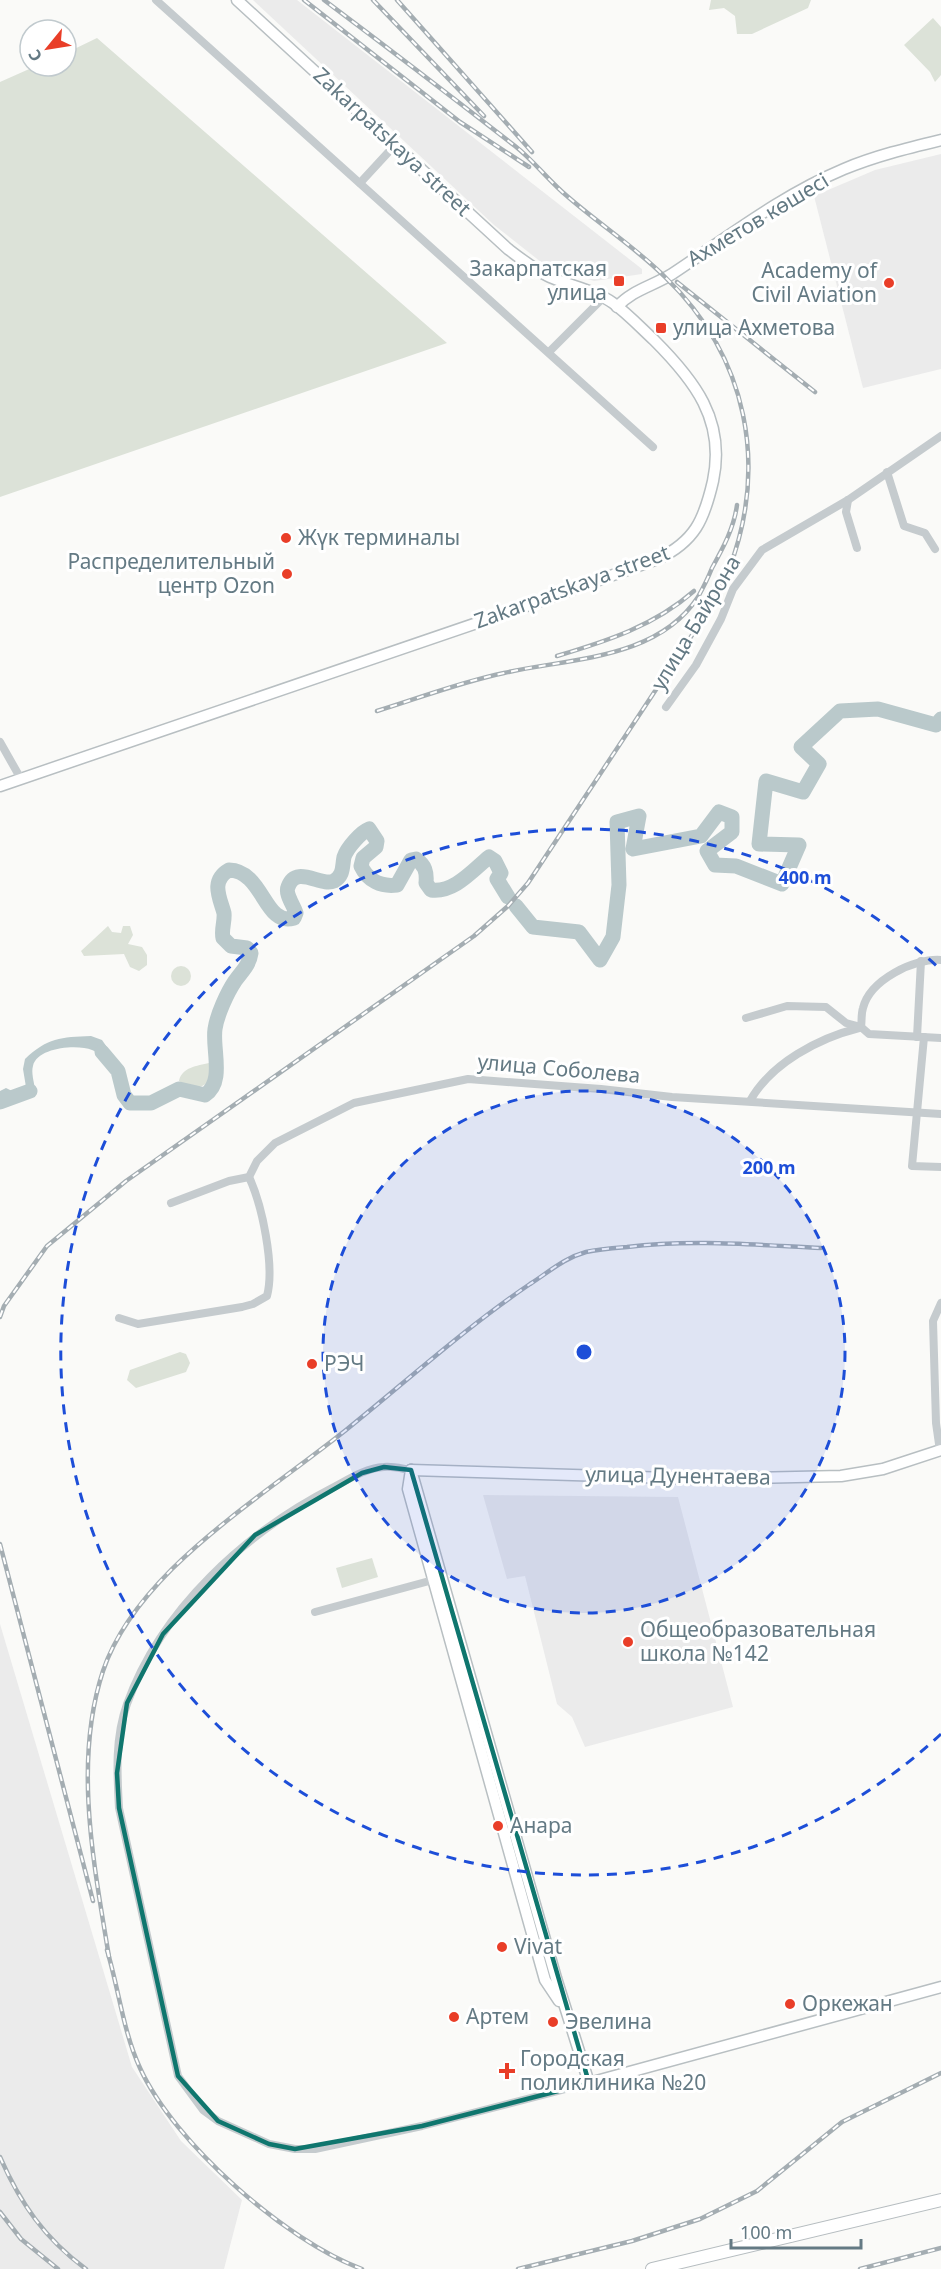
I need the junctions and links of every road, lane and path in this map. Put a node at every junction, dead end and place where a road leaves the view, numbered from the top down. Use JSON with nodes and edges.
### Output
{"nodes":[{"id":1,"x":156,"y":0,"type":"edge"},
{"id":2,"x":237,"y":0,"type":"edge"},
{"id":3,"x":941,"y":140,"type":"edge"},
{"id":4,"x":395,"y":145,"type":"junction"},
{"id":5,"x":360,"y":183,"type":"junction"},
{"id":6,"x":603,"y":298,"type":"junction"},
{"id":7,"x":617,"y":307,"type":"junction"},
{"id":8,"x":549,"y":352,"type":"junction"},
{"id":9,"x":941,"y":436,"type":"edge"},
{"id":10,"x":653,"y":447,"type":"dead end"},
{"id":11,"x":887,"y":472,"type":"junction"},
{"id":12,"x":848,"y":500,"type":"junction"},
{"id":13,"x":857,"y":548,"type":"dead end"},
{"id":14,"x":935,"y":549,"type":"dead end"},
{"id":15,"x":666,"y":707,"type":"dead end"},
{"id":16,"x":0,"y":742,"type":"edge"},
{"id":17,"x":21,"y":779,"type":"junction"},
{"id":18,"x":0,"y":786,"type":"edge"},
{"id":19,"x":941,"y":960,"type":"edge"},
{"id":20,"x":921,"y":961,"type":"junction"},
{"id":21,"x":746,"y":1018,"type":"dead end"},
{"id":22,"x":861,"y":1027,"type":"junction"},
{"id":23,"x":920,"y":1037,"type":"junction"},
{"id":24,"x":941,"y":1038,"type":"edge"},
{"id":25,"x":750,"y":1101,"type":"junction"},
{"id":26,"x":915,"y":1112,"type":"junction"},
{"id":27,"x":941,"y":1114,"type":"edge"},
{"id":28,"x":941,"y":1167,"type":"edge"},
{"id":29,"x":249,"y":1177,"type":"junction"},
{"id":30,"x":171,"y":1203,"type":"dead end"},
{"id":31,"x":941,"y":1304,"type":"edge"},
{"id":32,"x":119,"y":1318,"type":"dead end"},
{"id":33,"x":941,"y":1450,"type":"edge"},
{"id":34,"x":411,"y":1470,"type":"junction"},
{"id":35,"x":433,"y":1580,"type":"junction"},
{"id":36,"x":315,"y":1612,"type":"dead end"},
{"id":37,"x":941,"y":1987,"type":"edge"},
{"id":38,"x":568,"y":2014,"type":"junction"},
{"id":39,"x":589,"y":2083,"type":"junction"},
{"id":40,"x":941,"y":2200,"type":"edge"},
{"id":41,"x":652,"y":2269,"type":"edge"}],
"edges":[{"from":1,"to":5,"type":"street"},
{"from":2,"to":4,"type":"street","name":"Zakarpatskaya street"},
{"from":3,"to":7,"type":"street","name":"Ахметов көшесі"},
{"from":4,"to":5,"type":"street"},
{"from":4,"to":6,"type":"street","name":"Zakarpatskaya street"},
{"from":5,"to":8,"type":"street"},
{"from":6,"to":7,"type":"street","name":"Zakarpatskaya street"},
{"from":6,"to":8,"type":"street"},
{"from":7,"to":17,"type":"street","name":"Zakarpatskaya street"},
{"from":8,"to":10,"type":"street"},
{"from":9,"to":11,"type":"street","name":"улица Байрона"},
{"from":11,"to":12,"type":"street","name":"улица Байрона"},
{"from":11,"to":14,"type":"street"},
{"from":12,"to":13,"type":"street"},
{"from":12,"to":15,"type":"street","name":"улица Байрона"},
{"from":16,"to":17,"type":"street"},
{"from":17,"to":18,"type":"street","name":"Zakarpatskaya street"},
{"from":19,"to":20,"type":"street"},
{"from":20,"to":22,"type":"street"},
{"from":20,"to":23,"type":"street"},
{"from":21,"to":22,"type":"street"},
{"from":22,"to":23,"type":"street"},
{"from":22,"to":25,"type":"street"},
{"from":23,"to":24,"type":"street"},
{"from":23,"to":26,"type":"street"},
{"from":25,"to":26,"type":"street","name":"улица Соболева"},
{"from":25,"to":29,"type":"street","name":"улица Соболева"},
{"from":26,"to":27,"type":"street","name":"улица Соболева"},
{"from":26,"to":28,"type":"street"},
{"from":29,"to":30,"type":"street"},
{"from":29,"to":32,"type":"street"},
{"from":31,"to":33,"type":"street","name":"улица Дунентаева"},
{"from":33,"to":34,"type":"street","name":"улица Дунентаева"},
{"from":34,"to":35,"type":"street"},
{"from":34,"to":38,"type":"street"},
{"from":34,"to":39,"type":"street"},
{"from":35,"to":36,"type":"street"},
{"from":35,"to":38,"type":"street"},
{"from":37,"to":39,"type":"street"},
{"from":38,"to":39,"type":"street"},
{"from":40,"to":41,"type":"main road"}]}
